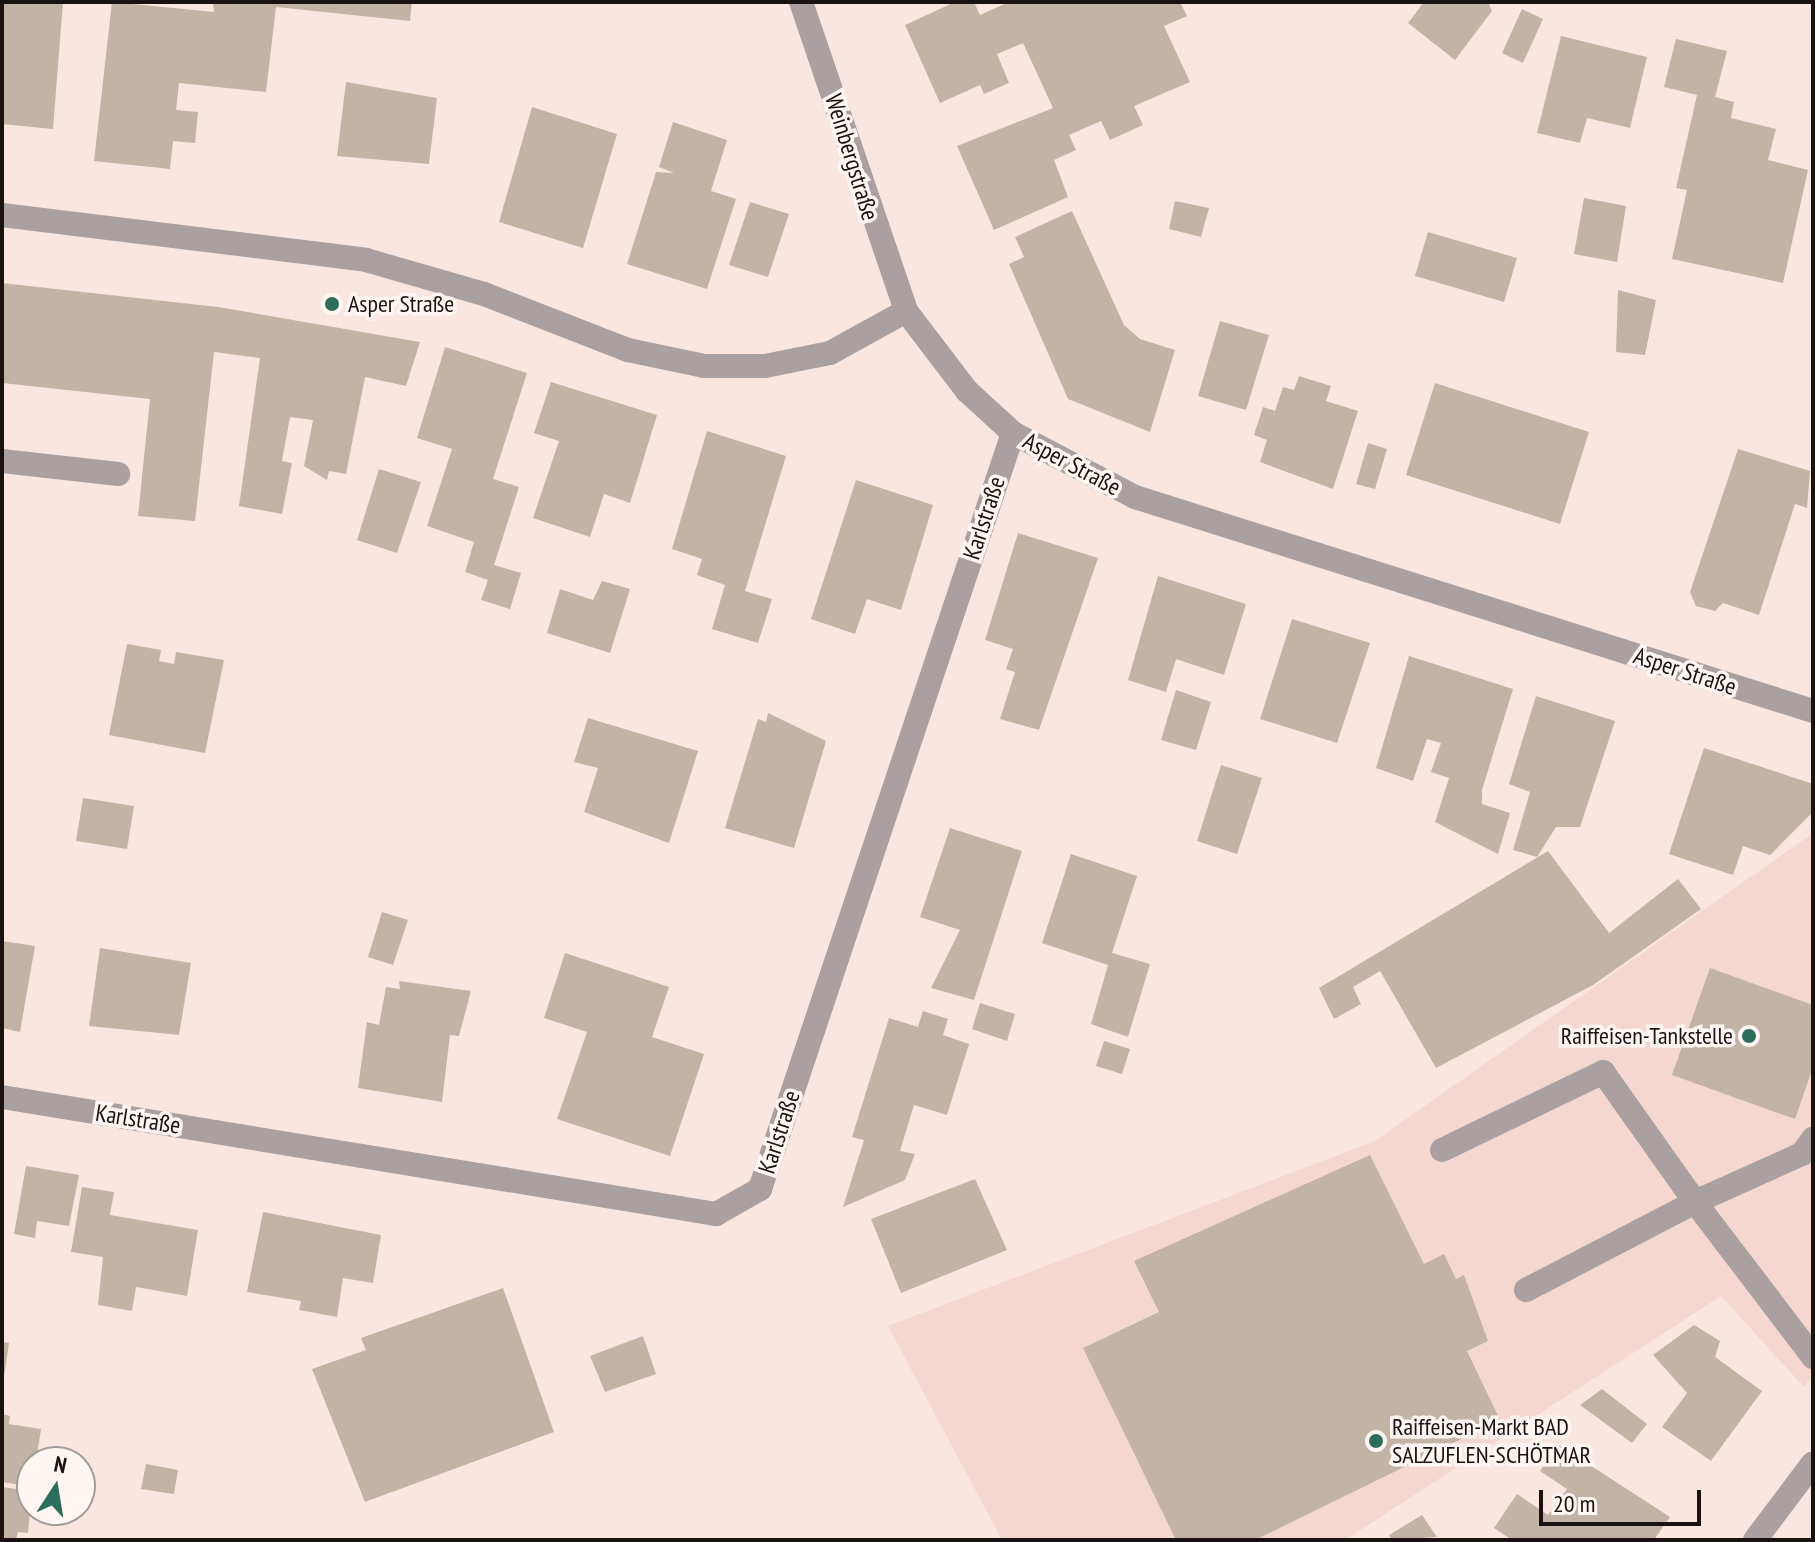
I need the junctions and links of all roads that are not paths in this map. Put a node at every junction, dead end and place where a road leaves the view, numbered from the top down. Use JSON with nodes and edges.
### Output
{"nodes":[{"id":1,"x":801,"y":2,"type":"edge"},
{"id":2,"x":2,"y":215,"type":"edge"},
{"id":3,"x":906,"y":311,"type":"junction"},
{"id":4,"x":1013,"y":433,"type":"junction"},
{"id":5,"x":2,"y":461,"type":"edge"},
{"id":6,"x":118,"y":474,"type":"dead end"},
{"id":7,"x":1813,"y":711,"type":"edge"},
{"id":8,"x":2,"y":1097,"type":"edge"},
{"id":9,"x":1813,"y":1139,"type":"edge"},
{"id":10,"x":1442,"y":1150,"type":"dead end"},
{"id":11,"x":1695,"y":1202,"type":"junction"},
{"id":12,"x":1526,"y":1290,"type":"dead end"},
{"id":13,"x":1813,"y":1357,"type":"edge"},
{"id":14,"x":1813,"y":1463,"type":"edge"},
{"id":15,"x":1755,"y":1540,"type":"edge"}],
"edges":[{"from":1,"to":3,"type":"street","name":"Weinbergstraße"},
{"from":2,"to":3,"type":"street"},
{"from":3,"to":4,"type":"street","name":"Asper Straße"},
{"from":4,"to":7,"type":"street","name":"Asper Straße"},
{"from":4,"to":8,"type":"street","name":"Karlstraße"},
{"from":5,"to":6,"type":"street"},
{"from":9,"to":11,"type":"street"},
{"from":10,"to":11,"type":"street"},
{"from":11,"to":12,"type":"street"},
{"from":11,"to":13,"type":"street"},
{"from":14,"to":15,"type":"street"}]}
